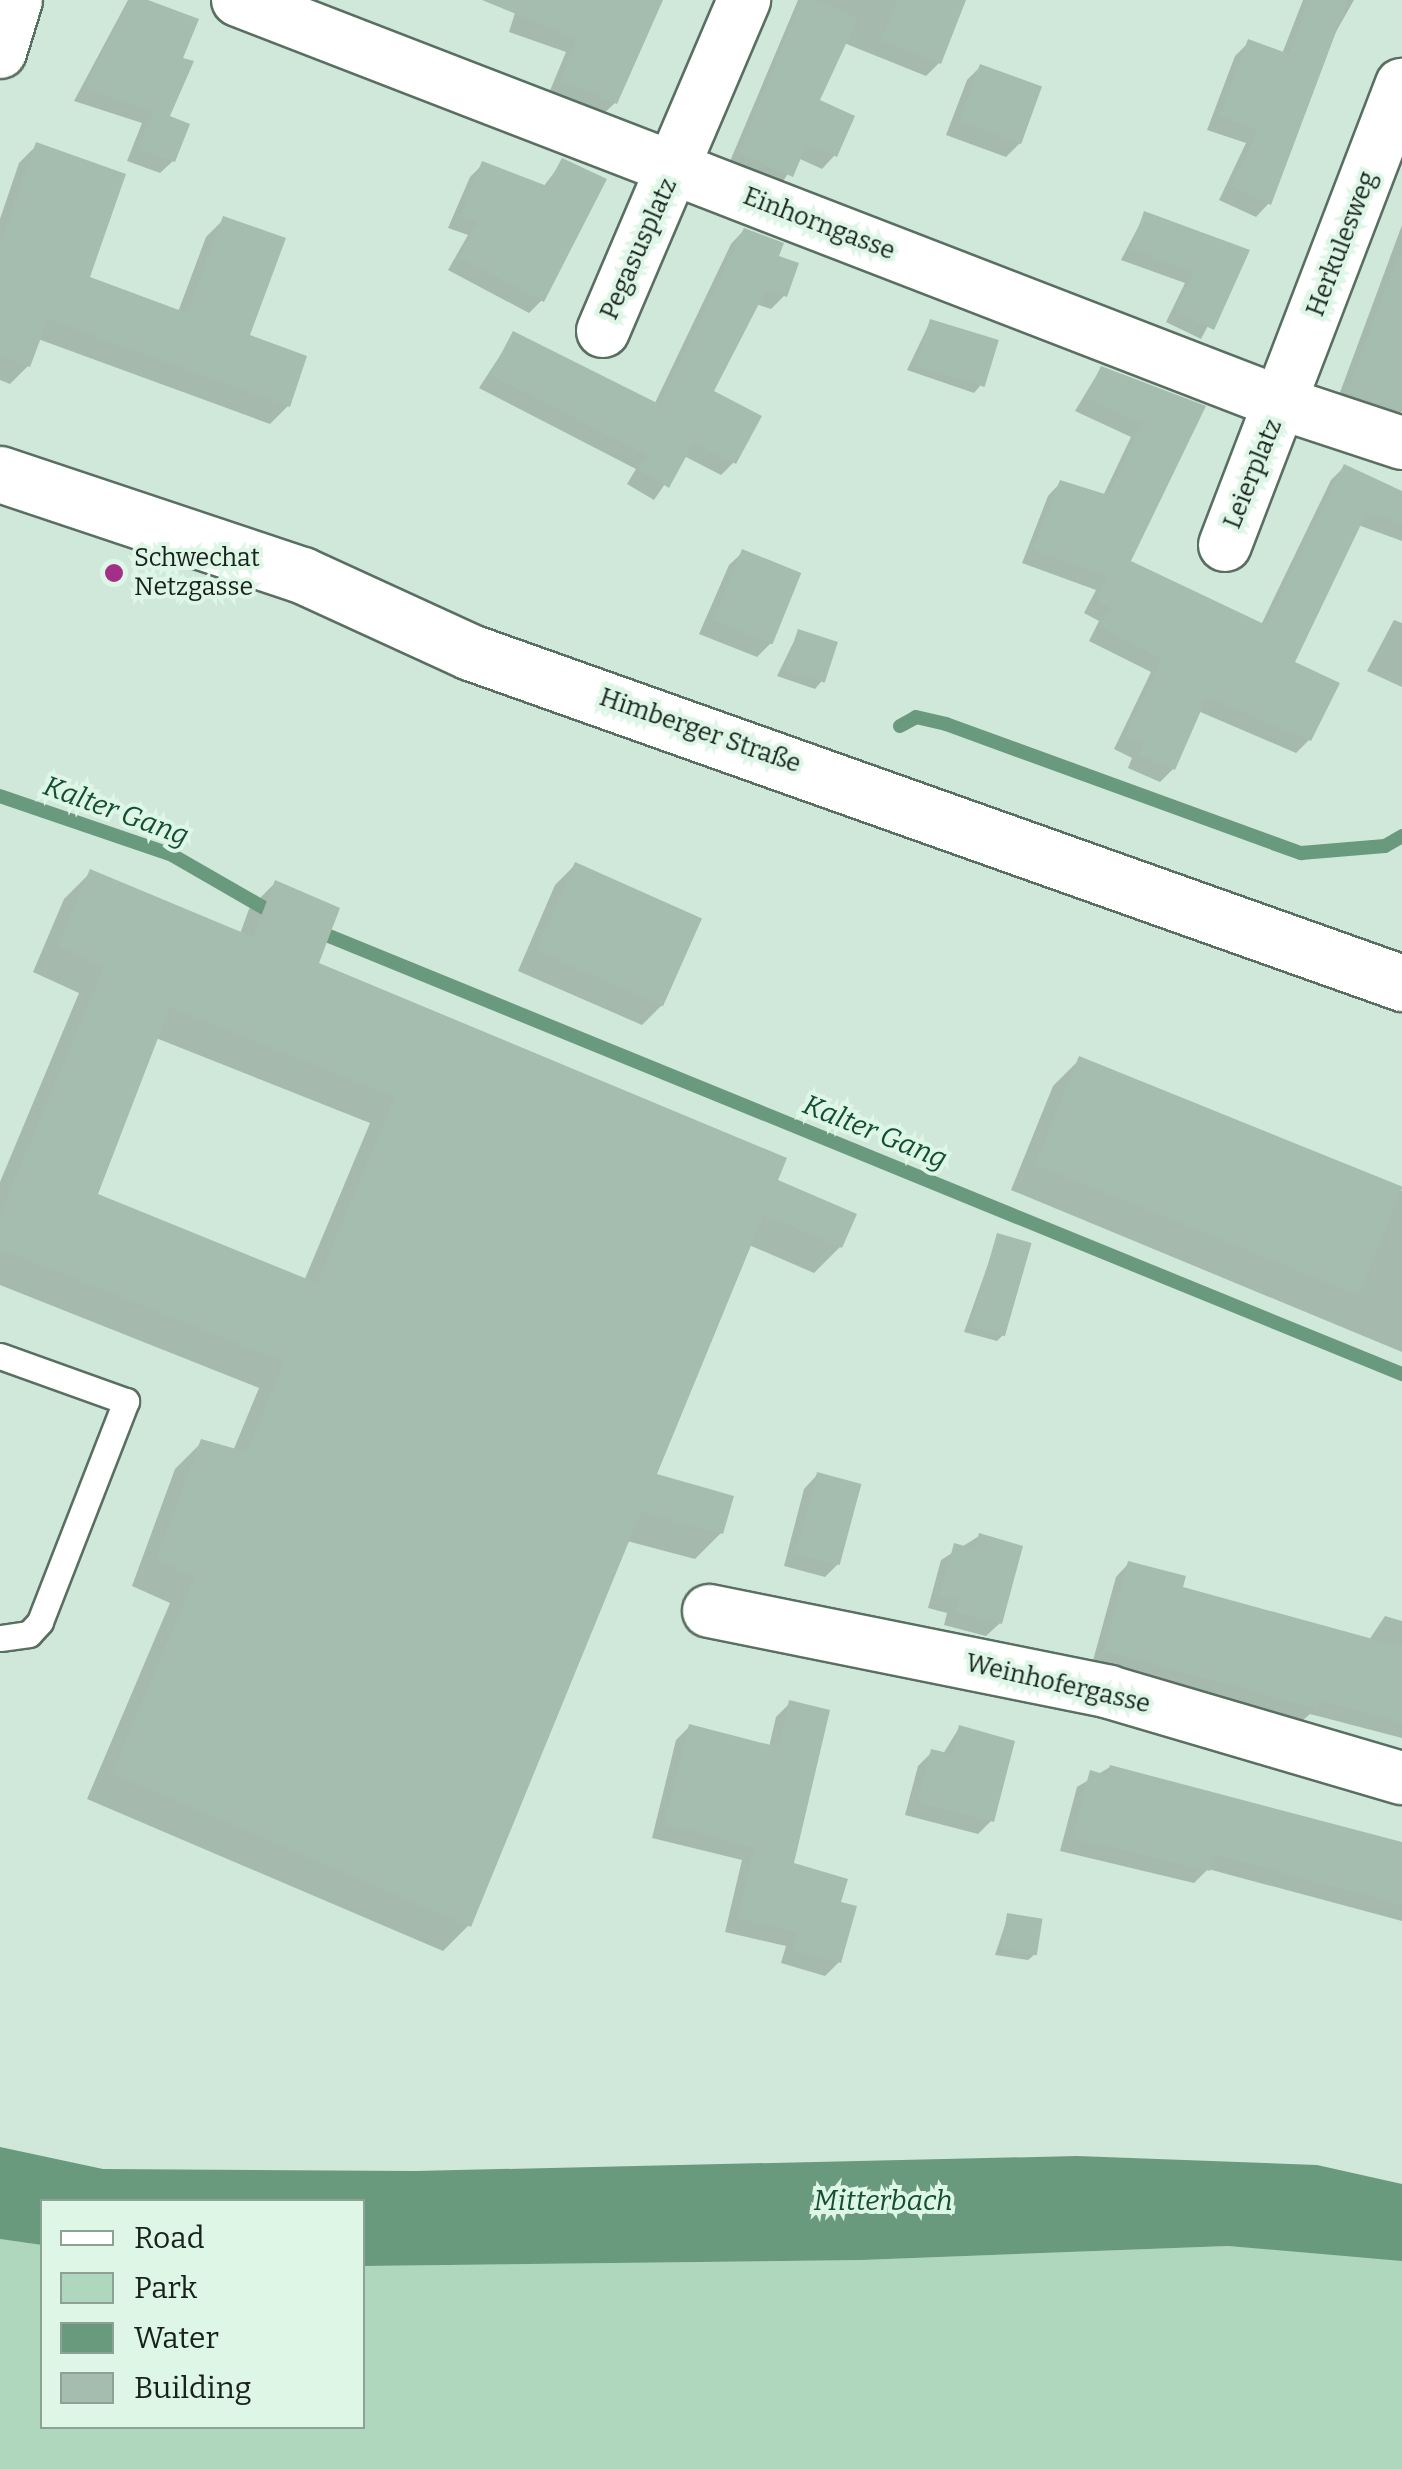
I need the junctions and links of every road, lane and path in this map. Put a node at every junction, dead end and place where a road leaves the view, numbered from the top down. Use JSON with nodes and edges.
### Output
{"nodes":[{"id":1,"x":16,"y":0,"type":"edge"},
{"id":2,"x":238,"y":0,"type":"edge"},
{"id":3,"x":744,"y":0,"type":"edge"},
{"id":4,"x":0,"y":52,"type":"edge"},
{"id":5,"x":1402,"y":86,"type":"edge"},
{"id":6,"x":675,"y":168,"type":"junction"},
{"id":7,"x":604,"y":331,"type":"dead end"},
{"id":8,"x":1281,"y":402,"type":"junction"},
{"id":9,"x":1402,"y":442,"type":"edge"},
{"id":10,"x":0,"y":474,"type":"edge"},
{"id":11,"x":1225,"y":545,"type":"dead end"},
{"id":12,"x":1402,"y":984,"type":"edge"},
{"id":13,"x":0,"y":1356,"type":"edge"},
{"id":14,"x":709,"y":1611,"type":"dead end"},
{"id":15,"x":0,"y":1638,"type":"edge"},
{"id":16,"x":1402,"y":1778,"type":"edge"}],
"edges":[{"from":1,"to":4,"type":"street"},
{"from":2,"to":6,"type":"street","name":"Einhorngasse"},
{"from":3,"to":6,"type":"street","name":"Pegasusplatz"},
{"from":5,"to":8,"type":"street","name":"Herkulesweg"},
{"from":6,"to":7,"type":"street","name":"Pegasusplatz"},
{"from":6,"to":8,"type":"street","name":"Einhorngasse"},
{"from":8,"to":9,"type":"street","name":"Einhorngasse"},
{"from":8,"to":11,"type":"street","name":"Leierplatz"},
{"from":10,"to":12,"type":"main road","name":"Himberger Straße"},
{"from":13,"to":15,"type":"lane"},
{"from":14,"to":16,"type":"street","name":"Weinhofergasse"}]}
